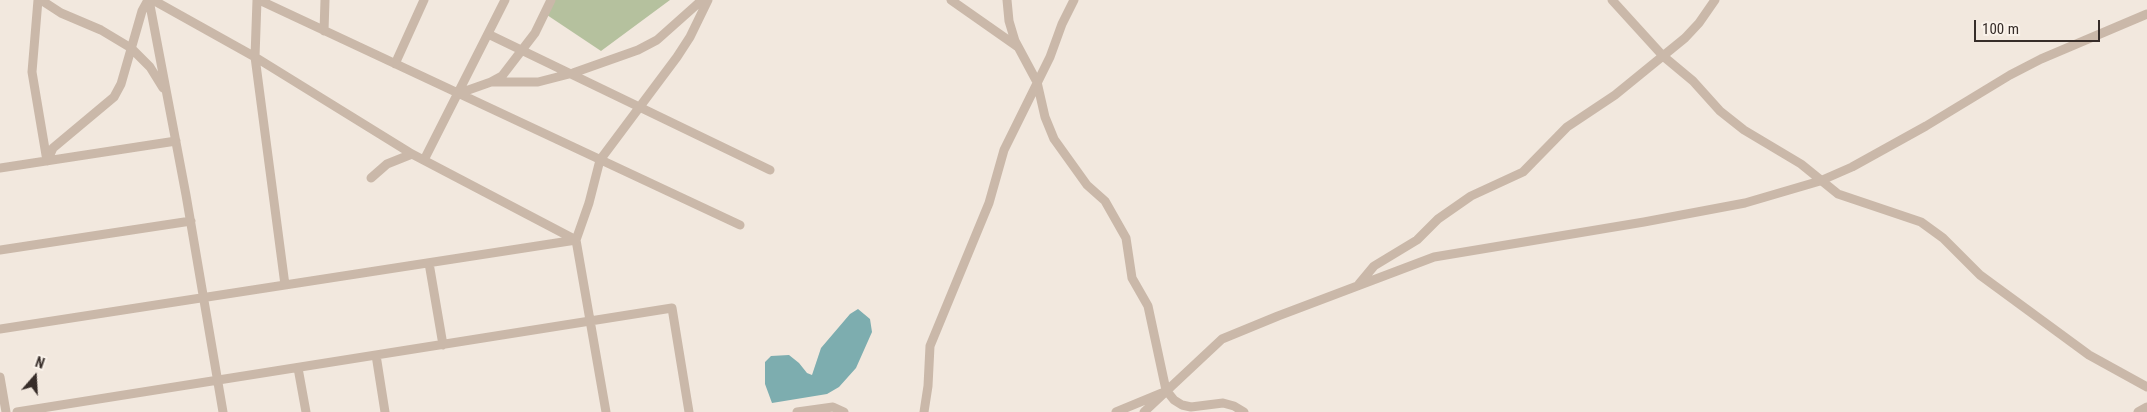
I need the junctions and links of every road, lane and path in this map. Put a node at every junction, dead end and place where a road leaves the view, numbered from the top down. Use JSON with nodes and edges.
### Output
{"nodes":[{"id":1,"x":39,"y":0,"type":"edge"},
{"id":2,"x":150,"y":0,"type":"edge"},
{"id":3,"x":258,"y":0,"type":"edge"},
{"id":4,"x":325,"y":0,"type":"edge"},
{"id":5,"x":424,"y":0,"type":"edge"},
{"id":6,"x":505,"y":0,"type":"edge"},
{"id":7,"x":551,"y":0,"type":"edge"},
{"id":8,"x":702,"y":0,"type":"edge"},
{"id":9,"x":708,"y":0,"type":"edge"},
{"id":10,"x":951,"y":0,"type":"edge"},
{"id":11,"x":1007,"y":0,"type":"edge"},
{"id":12,"x":1074,"y":0,"type":"edge"},
{"id":13,"x":1612,"y":0,"type":"edge"},
{"id":14,"x":1714,"y":0,"type":"edge"},
{"id":15,"x":2147,"y":14,"type":"edge"},
{"id":16,"x":324,"y":31,"type":"junction"},
{"id":17,"x":488,"y":34,"type":"junction"},
{"id":18,"x":132,"y":48,"type":"junction"},
{"id":19,"x":1018,"y":48,"type":"junction"},
{"id":20,"x":522,"y":50,"type":"junction"},
{"id":21,"x":1663,"y":56,"type":"junction"},
{"id":22,"x":254,"y":57,"type":"junction"},
{"id":23,"x":395,"y":64,"type":"junction"},
{"id":24,"x":570,"y":74,"type":"junction"},
{"id":25,"x":491,"y":82,"type":"junction"},
{"id":26,"x":1037,"y":82,"type":"junction"},
{"id":27,"x":166,"y":92,"type":"junction"},
{"id":28,"x":457,"y":94,"type":"junction"},
{"id":29,"x":639,"y":107,"type":"junction"},
{"id":30,"x":176,"y":141,"type":"junction"},
{"id":31,"x":412,"y":154,"type":"junction"},
{"id":32,"x":424,"y":160,"type":"junction"},
{"id":33,"x":600,"y":160,"type":"junction"},
{"id":34,"x":47,"y":161,"type":"junction"},
{"id":35,"x":0,"y":168,"type":"edge"},
{"id":36,"x":770,"y":170,"type":"dead end"},
{"id":37,"x":371,"y":178,"type":"dead end"},
{"id":38,"x":1820,"y":181,"type":"junction"},
{"id":39,"x":190,"y":221,"type":"junction"},
{"id":40,"x":740,"y":225,"type":"dead end"},
{"id":41,"x":576,"y":240,"type":"junction"},
{"id":42,"x":0,"y":250,"type":"edge"},
{"id":43,"x":429,"y":263,"type":"junction"},
{"id":44,"x":1358,"y":285,"type":"junction"},
{"id":45,"x":286,"y":286,"type":"junction"},
{"id":46,"x":204,"y":298,"type":"junction"},
{"id":47,"x":590,"y":322,"type":"junction"},
{"id":48,"x":0,"y":329,"type":"edge"},
{"id":49,"x":443,"y":345,"type":"junction"},
{"id":50,"x":376,"y":355,"type":"junction"},
{"id":51,"x":298,"y":368,"type":"junction"},
{"id":52,"x":0,"y":377,"type":"edge"},
{"id":53,"x":217,"y":380,"type":"junction"},
{"id":54,"x":2147,"y":387,"type":"edge"},
{"id":55,"x":1166,"y":390,"type":"junction"},
{"id":56,"x":2147,"y":407,"type":"edge"},
{"id":57,"x":6,"y":412,"type":"edge"},
{"id":58,"x":17,"y":412,"type":"edge"},
{"id":59,"x":223,"y":412,"type":"edge"},
{"id":60,"x":306,"y":412,"type":"edge"},
{"id":61,"x":386,"y":412,"type":"edge"},
{"id":62,"x":606,"y":412,"type":"edge"},
{"id":63,"x":689,"y":412,"type":"edge"},
{"id":64,"x":797,"y":412,"type":"edge"},
{"id":65,"x":844,"y":412,"type":"edge"},
{"id":66,"x":924,"y":412,"type":"edge"},
{"id":67,"x":1116,"y":412,"type":"edge"},
{"id":68,"x":1144,"y":412,"type":"edge"},
{"id":69,"x":1244,"y":412,"type":"edge"},
{"id":70,"x":2138,"y":412,"type":"edge"}],
"edges":[{"from":1,"to":18,"type":"street"},
{"from":1,"to":34,"type":"street"},
{"from":2,"to":18,"type":"street"},
{"from":2,"to":22,"type":"street"},
{"from":2,"to":27,"type":"street"},
{"from":3,"to":16,"type":"street"},
{"from":3,"to":22,"type":"street"},
{"from":4,"to":16,"type":"street"},
{"from":5,"to":23,"type":"street"},
{"from":6,"to":17,"type":"street"},
{"from":7,"to":20,"type":"street"},
{"from":8,"to":24,"type":"street"},
{"from":9,"to":29,"type":"street"},
{"from":10,"to":19,"type":"street"},
{"from":11,"to":19,"type":"street"},
{"from":12,"to":26,"type":"street"},
{"from":13,"to":21,"type":"street"},
{"from":14,"to":21,"type":"street"},
{"from":15,"to":38,"type":"street"},
{"from":16,"to":23,"type":"street"},
{"from":17,"to":20,"type":"street"},
{"from":17,"to":28,"type":"street"},
{"from":18,"to":27,"type":"street"},
{"from":18,"to":34,"type":"street"},
{"from":19,"to":26,"type":"street"},
{"from":20,"to":24,"type":"street"},
{"from":20,"to":25,"type":"street"},
{"from":21,"to":38,"type":"street"},
{"from":21,"to":44,"type":"street"},
{"from":22,"to":31,"type":"street"},
{"from":22,"to":45,"type":"street"},
{"from":23,"to":28,"type":"street"},
{"from":24,"to":25,"type":"street"},
{"from":24,"to":29,"type":"street"},
{"from":25,"to":28,"type":"street"},
{"from":26,"to":55,"type":"street"},
{"from":26,"to":66,"type":"street"},
{"from":27,"to":30,"type":"street"},
{"from":28,"to":32,"type":"street"},
{"from":28,"to":33,"type":"street"},
{"from":29,"to":33,"type":"street"},
{"from":29,"to":36,"type":"street"},
{"from":30,"to":34,"type":"street"},
{"from":30,"to":39,"type":"street"},
{"from":31,"to":32,"type":"street"},
{"from":31,"to":37,"type":"street"},
{"from":32,"to":41,"type":"street"},
{"from":33,"to":40,"type":"street"},
{"from":33,"to":41,"type":"street"},
{"from":34,"to":35,"type":"street"},
{"from":38,"to":44,"type":"street"},
{"from":38,"to":54,"type":"street"},
{"from":39,"to":42,"type":"street"},
{"from":39,"to":46,"type":"street"},
{"from":41,"to":43,"type":"street"},
{"from":41,"to":47,"type":"street"},
{"from":43,"to":45,"type":"street"},
{"from":43,"to":49,"type":"street"},
{"from":44,"to":55,"type":"street"},
{"from":45,"to":46,"type":"street"},
{"from":46,"to":48,"type":"street"},
{"from":46,"to":53,"type":"street"},
{"from":47,"to":49,"type":"street"},
{"from":47,"to":62,"type":"street"},
{"from":47,"to":63,"type":"street"},
{"from":49,"to":50,"type":"street"},
{"from":50,"to":51,"type":"street"},
{"from":50,"to":61,"type":"street"},
{"from":51,"to":53,"type":"street"},
{"from":51,"to":60,"type":"street"},
{"from":52,"to":57,"type":"street"},
{"from":53,"to":58,"type":"street"},
{"from":53,"to":59,"type":"street"},
{"from":55,"to":67,"type":"street"},
{"from":55,"to":68,"type":"street"},
{"from":55,"to":69,"type":"street"},
{"from":56,"to":70,"type":"street"},
{"from":64,"to":65,"type":"street"}]}
